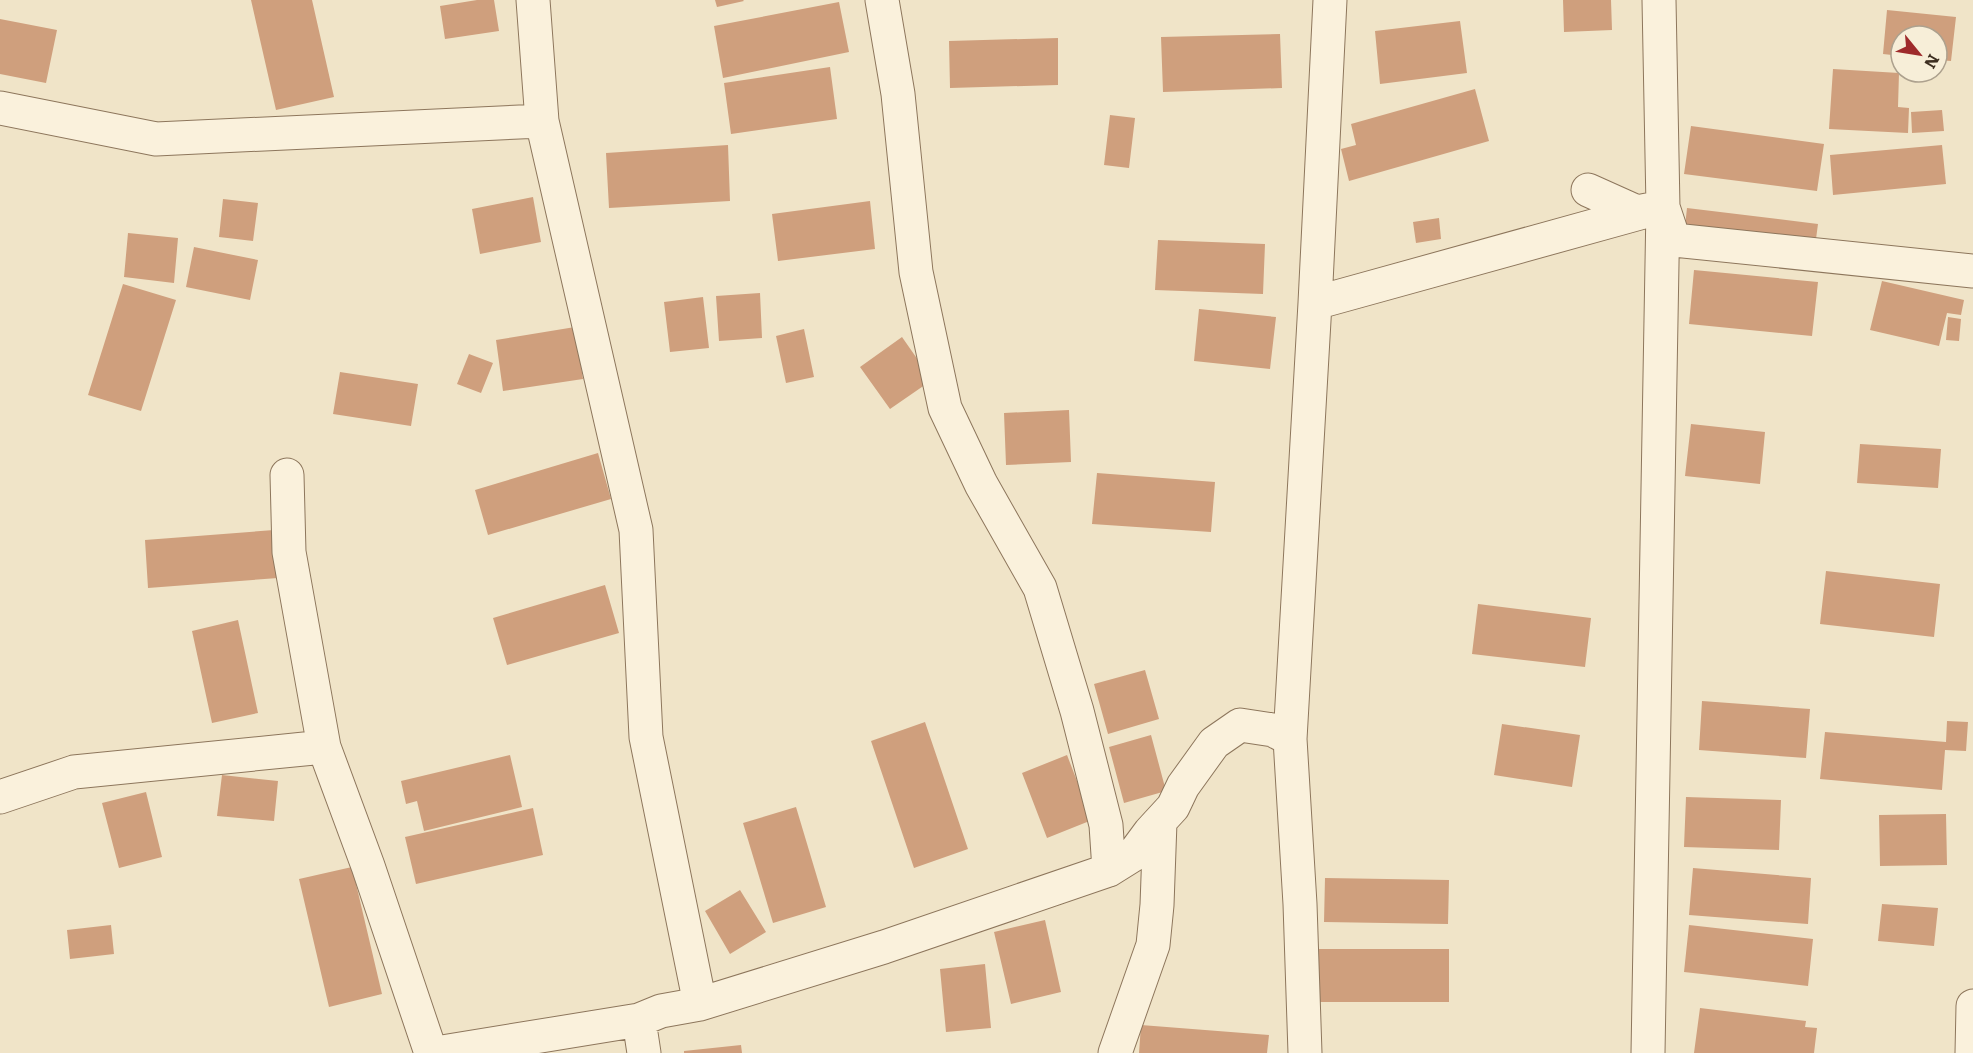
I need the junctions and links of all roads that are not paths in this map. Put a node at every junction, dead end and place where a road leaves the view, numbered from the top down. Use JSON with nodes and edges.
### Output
{"nodes":[{"id":1,"x":533,"y":0,"type":"edge"},
{"id":2,"x":882,"y":0,"type":"edge"},
{"id":3,"x":1330,"y":0,"type":"edge"},
{"id":4,"x":1659,"y":0,"type":"edge"},
{"id":5,"x":0,"y":108,"type":"edge"},
{"id":6,"x":542,"y":121,"type":"junction"},
{"id":7,"x":1588,"y":190,"type":"dead end"},
{"id":8,"x":1663,"y":207,"type":"junction"},
{"id":9,"x":1973,"y":271,"type":"edge"},
{"id":10,"x":1315,"y":303,"type":"junction"},
{"id":11,"x":287,"y":475,"type":"dead end"},
{"id":12,"x":1290,"y":739,"type":"junction"},
{"id":13,"x":324,"y":747,"type":"junction"},
{"id":14,"x":0,"y":797,"type":"edge"},
{"id":15,"x":1160,"y":822,"type":"junction"},
{"id":16,"x":1109,"y":870,"type":"junction"},
{"id":17,"x":700,"y":1004,"type":"junction"},
{"id":18,"x":1973,"y":1006,"type":"edge"},
{"id":19,"x":639,"y":1020,"type":"junction"},
{"id":20,"x":431,"y":1053,"type":"edge"},
{"id":21,"x":436,"y":1053,"type":"edge"},
{"id":22,"x":644,"y":1053,"type":"edge"},
{"id":23,"x":1114,"y":1053,"type":"edge"},
{"id":24,"x":1305,"y":1053,"type":"edge"},
{"id":25,"x":1648,"y":1053,"type":"edge"},
{"id":26,"x":1972,"y":1053,"type":"edge"}],
"edges":[{"from":1,"to":6,"type":"street"},
{"from":2,"to":16,"type":"street"},
{"from":3,"to":10,"type":"street"},
{"from":4,"to":8,"type":"street"},
{"from":5,"to":6,"type":"street"},
{"from":6,"to":17,"type":"street"},
{"from":7,"to":8,"type":"street"},
{"from":8,"to":9,"type":"street"},
{"from":8,"to":10,"type":"street"},
{"from":8,"to":25,"type":"street"},
{"from":10,"to":12,"type":"street"},
{"from":11,"to":13,"type":"street"},
{"from":12,"to":15,"type":"street"},
{"from":12,"to":24,"type":"street"},
{"from":13,"to":14,"type":"street"},
{"from":13,"to":20,"type":"street"},
{"from":15,"to":16,"type":"street"},
{"from":15,"to":23,"type":"street"},
{"from":16,"to":17,"type":"street"},
{"from":17,"to":19,"type":"street"},
{"from":18,"to":26,"type":"street"},
{"from":19,"to":21,"type":"street"},
{"from":19,"to":22,"type":"street"}]}
